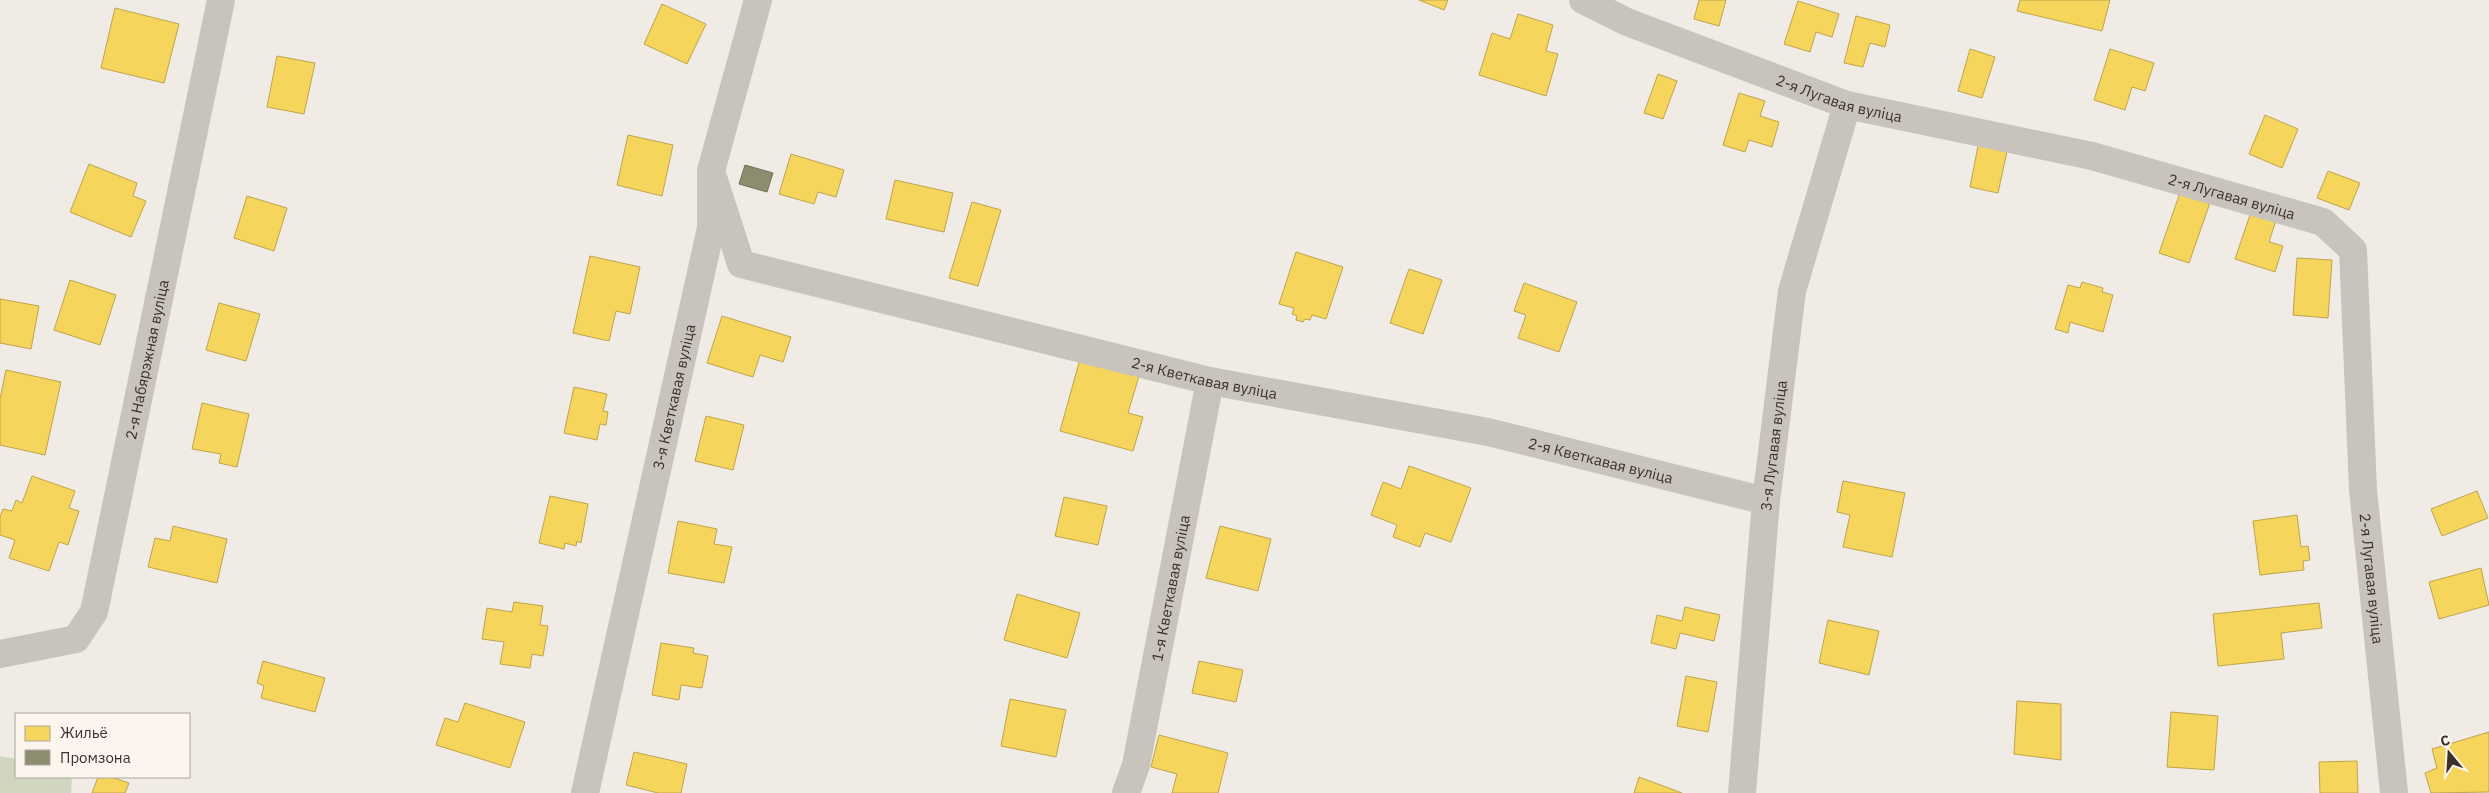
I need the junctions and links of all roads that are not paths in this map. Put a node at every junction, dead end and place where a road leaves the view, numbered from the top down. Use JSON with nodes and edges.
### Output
{"nodes":[{"id":1,"x":221,"y":0,"type":"edge"},
{"id":2,"x":758,"y":0,"type":"edge"},
{"id":3,"x":1583,"y":0,"type":"edge"},
{"id":4,"x":1847,"y":105,"type":"junction"},
{"id":5,"x":711,"y":171,"type":"junction"},
{"id":6,"x":1210,"y":381,"type":"junction"},
{"id":7,"x":1766,"y":501,"type":"junction"},
{"id":8,"x":0,"y":654,"type":"edge"},
{"id":9,"x":585,"y":793,"type":"edge"},
{"id":10,"x":1126,"y":793,"type":"edge"},
{"id":11,"x":1742,"y":793,"type":"edge"},
{"id":12,"x":2394,"y":793,"type":"edge"}],
"edges":[{"from":1,"to":8,"type":"street","name":"2-я Набярэжная вуліца"},
{"from":2,"to":5,"type":"street","name":"3-я Кветкавая вуліца"},
{"from":3,"to":4,"type":"street","name":"2-я Лугавая вуліца"},
{"from":4,"to":7,"type":"street","name":"3-я Лугавая вуліца"},
{"from":4,"to":12,"type":"street","name":"2-я Лугавая вуліца"},
{"from":5,"to":6,"type":"street","name":"2-я Кветкавая вуліца"},
{"from":5,"to":9,"type":"street","name":"3-я Кветкавая вуліца"},
{"from":6,"to":7,"type":"street","name":"2-я Кветкавая вуліца"},
{"from":6,"to":10,"type":"street","name":"1-я Кветкавая вуліца"},
{"from":7,"to":11,"type":"street","name":"3-я Лугавая вуліца"}]}
